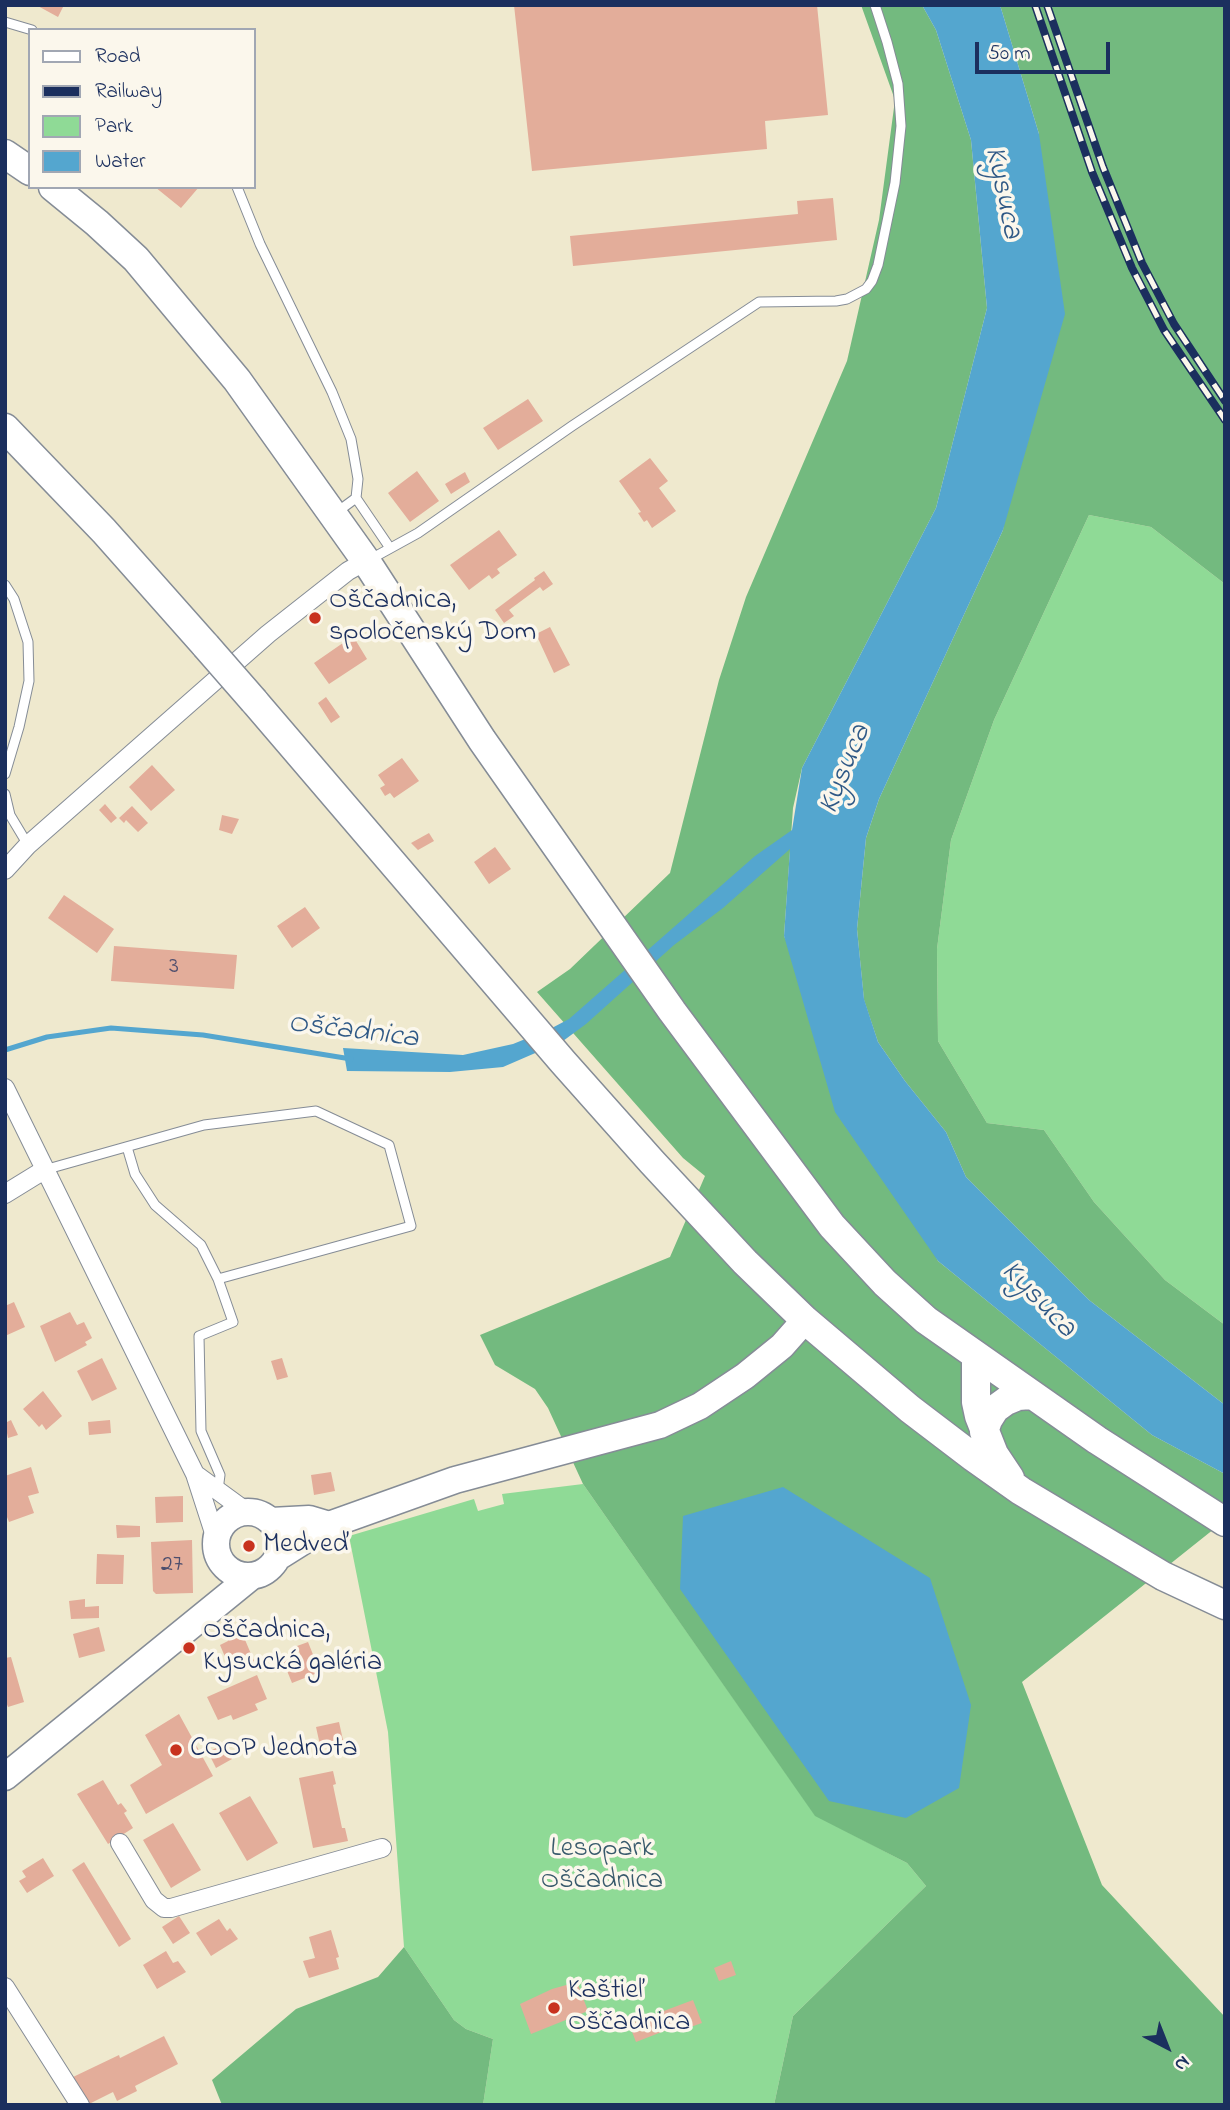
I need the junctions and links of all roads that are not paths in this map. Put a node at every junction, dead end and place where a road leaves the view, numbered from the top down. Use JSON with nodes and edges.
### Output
{"nodes":[{"id":1,"x":875,"y":5,"type":"edge"},
{"id":2,"x":5,"y":22,"type":"edge"},
{"id":3,"x":28,"y":29,"type":"edge"},
{"id":4,"x":5,"y":154,"type":"edge"},
{"id":5,"x":28,"y":170,"type":"edge"},
{"id":6,"x":55,"y":189,"type":"edge"},
{"id":7,"x":238,"y":189,"type":"edge"},
{"id":8,"x":5,"y":428,"type":"edge"},
{"id":9,"x":356,"y":498,"type":"junction"},
{"id":10,"x":333,"y":515,"type":"junction"},
{"id":11,"x":390,"y":548,"type":"junction"},
{"id":12,"x":366,"y":561,"type":"junction"},
{"id":13,"x":5,"y":585,"type":"edge"},
{"id":14,"x":5,"y":774,"type":"edge"},
{"id":15,"x":5,"y":794,"type":"edge"},
{"id":16,"x":28,"y":845,"type":"junction"},
{"id":17,"x":5,"y":870,"type":"edge"},
{"id":18,"x":8,"y":1094,"type":"edge"},
{"id":19,"x":127,"y":1147,"type":"junction"},
{"id":20,"x":44,"y":1170,"type":"junction"},
{"id":21,"x":5,"y":1194,"type":"edge"},
{"id":22,"x":218,"y":1279,"type":"junction"},
{"id":23,"x":806,"y":1320,"type":"junction"},
{"id":24,"x":976,"y":1356,"type":"junction"},
{"id":25,"x":1031,"y":1395,"type":"junction"},
{"id":26,"x":984,"y":1432,"type":"junction"},
{"id":27,"x":195,"y":1474,"type":"junction"},
{"id":28,"x":218,"y":1490,"type":"junction"},
{"id":29,"x":1021,"y":1491,"type":"junction"},
{"id":30,"x":259,"y":1517,"type":"junction"},
{"id":31,"x":1225,"y":1522,"type":"edge"},
{"id":32,"x":329,"y":1525,"type":"junction"},
{"id":33,"x":217,"y":1548,"type":"junction"},
{"id":34,"x":278,"y":1557,"type":"junction"},
{"id":35,"x":252,"y":1577,"type":"junction"},
{"id":36,"x":1225,"y":1605,"type":"edge"},
{"id":37,"x":199,"y":1619,"type":"junction"},
{"id":38,"x":5,"y":1777,"type":"edge"},
{"id":39,"x":121,"y":1843,"type":"dead end"},
{"id":40,"x":382,"y":1848,"type":"dead end"},
{"id":41,"x":5,"y":1987,"type":"edge"},
{"id":42,"x":80,"y":2105,"type":"edge"}],
"edges":[{"from":1,"to":11,"type":"lane"},
{"from":2,"to":3,"type":"lane"},
{"from":4,"to":5,"type":"main road"},
{"from":6,"to":10,"type":"main road"},
{"from":7,"to":9,"type":"lane"},
{"from":8,"to":23,"type":"main road","bridge":true},
{"from":9,"to":10,"type":"lane"},
{"from":9,"to":11,"type":"lane"},
{"from":10,"to":12,"type":"main road"},
{"from":11,"to":12,"type":"lane"},
{"from":12,"to":16,"type":"street"},
{"from":12,"to":24,"type":"main road"},
{"from":13,"to":14,"type":"lane"},
{"from":15,"to":16,"type":"lane"},
{"from":16,"to":17,"type":"street"},
{"from":18,"to":20,"type":"street"},
{"from":19,"to":20,"type":"lane"},
{"from":19,"to":22,"type":"lane"},
{"from":19,"to":22,"type":"lane"},
{"from":20,"to":21,"type":"street"},
{"from":20,"to":27,"type":"street"},
{"from":22,"to":28,"type":"lane"},
{"from":23,"to":29,"type":"main road"},
{"from":23,"to":32,"type":"street"},
{"from":24,"to":25,"type":"main road"},
{"from":24,"to":26,"type":"main road"},
{"from":25,"to":26,"type":"main road"},
{"from":25,"to":31,"type":"main road"},
{"from":26,"to":29,"type":"main road"},
{"from":27,"to":28,"type":"street"},
{"from":27,"to":33,"type":"street"},
{"from":28,"to":30,"type":"street"},
{"from":29,"to":36,"type":"main road"},
{"from":30,"to":32,"type":"street"},
{"from":30,"to":33,"type":"street"},
{"from":30,"to":34,"type":"street"},
{"from":32,"to":34,"type":"street"},
{"from":33,"to":35,"type":"street"},
{"from":33,"to":37,"type":"street"},
{"from":34,"to":35,"type":"street"},
{"from":35,"to":37,"type":"street"},
{"from":37,"to":38,"type":"street"},
{"from":39,"to":40,"type":"street"},
{"from":41,"to":42,"type":"street"}]}
